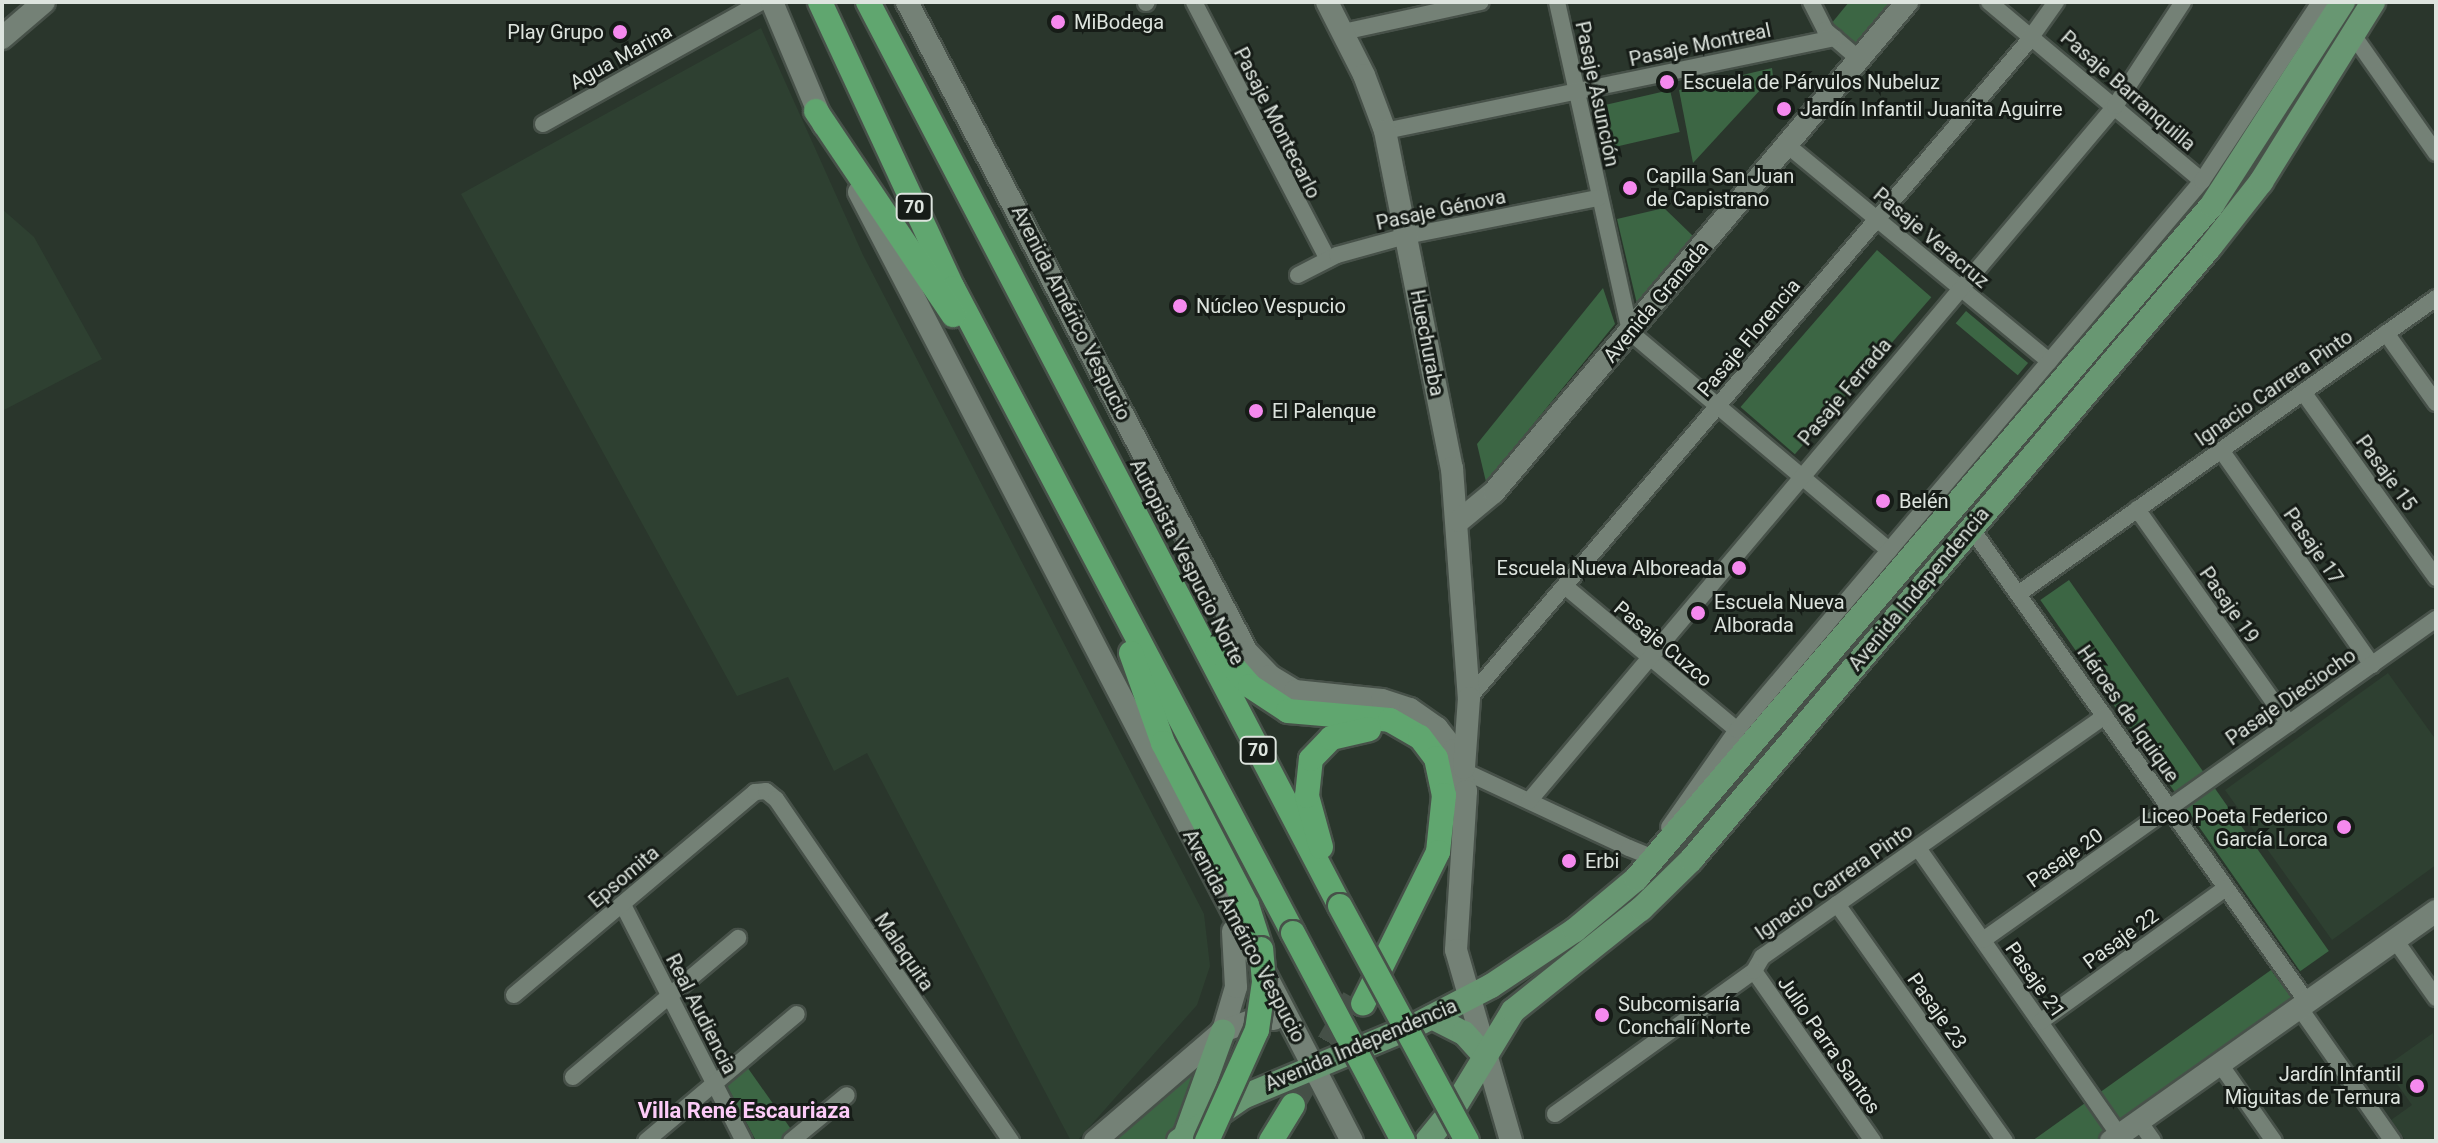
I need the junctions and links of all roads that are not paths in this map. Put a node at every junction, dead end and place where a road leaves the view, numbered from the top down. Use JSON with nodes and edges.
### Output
{"nodes":[{"id":1,"x":44,"y":2,"type":"edge"},
{"id":2,"x":761,"y":2,"type":"edge"},
{"id":3,"x":772,"y":2,"type":"edge"},
{"id":4,"x":820,"y":2,"type":"edge"},
{"id":5,"x":868,"y":2,"type":"edge"},
{"id":6,"x":878,"y":2,"type":"edge"},
{"id":7,"x":907,"y":2,"type":"edge"},
{"id":8,"x":1194,"y":2,"type":"edge"},
{"id":9,"x":1327,"y":2,"type":"edge"},
{"id":10,"x":1481,"y":2,"type":"edge"},
{"id":11,"x":1557,"y":2,"type":"edge"},
{"id":12,"x":1811,"y":2,"type":"edge"},
{"id":13,"x":1907,"y":2,"type":"edge"},
{"id":14,"x":1989,"y":2,"type":"edge"},
{"id":15,"x":2056,"y":2,"type":"edge"},
{"id":16,"x":2183,"y":2,"type":"edge"},
{"id":17,"x":2320,"y":2,"type":"edge"},
{"id":18,"x":2343,"y":2,"type":"edge"},
{"id":19,"x":2373,"y":2,"type":"edge"},
{"id":20,"x":1343,"y":32,"type":"junction"},
{"id":21,"x":2353,"y":35,"type":"junction"},
{"id":22,"x":2032,"y":36,"type":"junction"},
{"id":23,"x":2,"y":38,"type":"edge"},
{"id":24,"x":890,"y":38,"type":"junction"},
{"id":25,"x":1834,"y":38,"type":"junction"},
{"id":26,"x":1860,"y":60,"type":"junction"},
{"id":27,"x":1575,"y":92,"type":"junction"},
{"id":28,"x":2115,"y":106,"type":"junction"},
{"id":29,"x":816,"y":111,"type":"junction"},
{"id":30,"x":543,"y":124,"type":"dead end"},
{"id":31,"x":2430,"y":130,"type":"edge"},
{"id":32,"x":1385,"y":131,"type":"junction"},
{"id":33,"x":1787,"y":145,"type":"junction"},
{"id":34,"x":2436,"y":153,"type":"edge"},
{"id":35,"x":2202,"y":181,"type":"junction"},
{"id":36,"x":1598,"y":198,"type":"junction"},
{"id":37,"x":1876,"y":219,"type":"junction"},
{"id":38,"x":1406,"y":236,"type":"junction"},
{"id":39,"x":1328,"y":259,"type":"junction"},
{"id":40,"x":1298,"y":275,"type":"dead end"},
{"id":41,"x":1959,"y":287,"type":"junction"},
{"id":42,"x":2436,"y":298,"type":"edge"},
{"id":43,"x":1630,"y":332,"type":"junction"},
{"id":44,"x":2386,"y":333,"type":"junction"},
{"id":45,"x":2049,"y":361,"type":"junction"},
{"id":46,"x":2303,"y":392,"type":"junction"},
{"id":47,"x":2436,"y":403,"type":"edge"},
{"id":48,"x":1719,"y":405,"type":"junction"},
{"id":49,"x":1015,"y":408,"type":"junction"},
{"id":50,"x":2221,"y":450,"type":"junction"},
{"id":51,"x":1801,"y":475,"type":"junction"},
{"id":52,"x":2137,"y":509,"type":"junction"},
{"id":53,"x":1459,"y":521,"type":"junction"},
{"id":54,"x":1971,"y":528,"type":"junction"},
{"id":55,"x":1889,"y":550,"type":"junction"},
{"id":56,"x":1104,"y":575,"type":"junction"},
{"id":57,"x":2436,"y":578,"type":"edge"},
{"id":58,"x":1566,"y":587,"type":"junction"},
{"id":59,"x":2018,"y":594,"type":"junction"},
{"id":60,"x":1179,"y":600,"type":"junction"},
{"id":61,"x":2436,"y":619,"type":"edge"},
{"id":62,"x":1647,"y":659,"type":"junction"},
{"id":63,"x":2372,"y":665,"type":"junction"},
{"id":64,"x":1469,"y":698,"type":"junction"},
{"id":65,"x":2105,"y":716,"type":"junction"},
{"id":66,"x":1424,"y":717,"type":"junction"},
{"id":67,"x":2289,"y":724,"type":"junction"},
{"id":68,"x":1737,"y":730,"type":"junction"},
{"id":69,"x":1464,"y":771,"type":"junction"},
{"id":70,"x":761,"y":790,"type":"joint"},
{"id":71,"x":1529,"y":801,"type":"junction"},
{"id":72,"x":2170,"y":808,"type":"junction"},
{"id":73,"x":1918,"y":848,"type":"junction"},
{"id":74,"x":1656,"y":859,"type":"junction"},
{"id":75,"x":2226,"y":888,"type":"junction"},
{"id":76,"x":1338,"y":903,"type":"junction"},
{"id":77,"x":1837,"y":904,"type":"junction"},
{"id":78,"x":623,"y":905,"type":"junction"},
{"id":79,"x":2436,"y":911,"type":"edge"},
{"id":80,"x":1231,"y":916,"type":"junction"},
{"id":81,"x":738,"y":938,"type":"dead end"},
{"id":82,"x":1983,"y":940,"type":"junction"},
{"id":83,"x":2395,"y":940,"type":"junction"},
{"id":84,"x":1754,"y":971,"type":"junction"},
{"id":85,"x":514,"y":995,"type":"dead end"},
{"id":86,"x":669,"y":996,"type":"junction"},
{"id":87,"x":1469,"y":998,"type":"junction"},
{"id":88,"x":2436,"y":998,"type":"edge"},
{"id":89,"x":2303,"y":1005,"type":"junction"},
{"id":90,"x":797,"y":1014,"type":"dead end"},
{"id":91,"x":1432,"y":1017,"type":"junction"},
{"id":92,"x":2040,"y":1022,"type":"junction"},
{"id":93,"x":1292,"y":1028,"type":"junction"},
{"id":94,"x":1223,"y":1031,"type":"junction"},
{"id":95,"x":1485,"y":1056,"type":"junction"},
{"id":96,"x":2220,"y":1064,"type":"junction"},
{"id":97,"x":1314,"y":1068,"type":"junction"},
{"id":98,"x":573,"y":1077,"type":"dead end"},
{"id":99,"x":714,"y":1083,"type":"junction"},
{"id":100,"x":847,"y":1095,"type":"dead end"},
{"id":101,"x":1555,"y":1114,"type":"dead end"},
{"id":102,"x":2139,"y":1121,"type":"junction"},
{"id":103,"x":2115,"y":1138,"type":"edge"},
{"id":104,"x":1191,"y":1139,"type":"edge"},
{"id":105,"x":646,"y":1141,"type":"edge"},
{"id":106,"x":744,"y":1141,"type":"edge"},
{"id":107,"x":791,"y":1141,"type":"edge"},
{"id":108,"x":1011,"y":1141,"type":"edge"},
{"id":109,"x":1095,"y":1141,"type":"edge"},
{"id":110,"x":1271,"y":1141,"type":"edge"},
{"id":111,"x":1286,"y":1141,"type":"edge"},
{"id":112,"x":1352,"y":1141,"type":"edge"},
{"id":113,"x":1403,"y":1141,"type":"edge"},
{"id":114,"x":1427,"y":1141,"type":"edge"},
{"id":115,"x":1467,"y":1141,"type":"edge"},
{"id":116,"x":1511,"y":1141,"type":"edge"},
{"id":117,"x":1873,"y":1141,"type":"edge"},
{"id":118,"x":2005,"y":1141,"type":"edge"},
{"id":119,"x":2153,"y":1141,"type":"edge"},
{"id":120,"x":2274,"y":1141,"type":"edge"},
{"id":121,"x":2393,"y":1141,"type":"edge"}],
"edges":[{"from":1,"to":23,"type":"main road"},
{"from":2,"to":30,"type":"street","name":"Agua Marina"},
{"from":3,"to":29,"type":"main road","name":"Avenida Américo Vespucio"},
{"from":4,"to":49,"type":"highway","number":"70"},
{"from":5,"to":24,"type":"highway","name":"Autopista Vespucio Norte","number":"70"},
{"from":6,"to":24,"type":"highway"},
{"from":7,"to":66,"type":"main road","name":"Avenida Américo Vespucio"},
{"from":8,"to":39,"type":"street","name":"Pasaje Montecarlo"},
{"from":9,"to":20,"type":"main road","name":"Huechuraba"},
{"from":10,"to":20,"type":"street"},
{"from":11,"to":27,"type":"street","name":"Pasaje Asunción"},
{"from":12,"to":25,"type":"street"},
{"from":13,"to":26,"type":"main road","name":"Avenida Granada"},
{"from":14,"to":22,"type":"street","name":"Pasaje Barranquilla"},
{"from":15,"to":22,"type":"street","name":"Pasaje Florencia"},
{"from":16,"to":28,"type":"street","name":"Pasaje Ferrada"},
{"from":17,"to":35,"type":"street","name":"Avenida Independencia"},
{"from":18,"to":74,"type":"main road","name":"Avenida Independencia"},
{"from":19,"to":21,"type":"main road","name":"Avenida Independencia"},
{"from":20,"to":32,"type":"main road","name":"Huechuraba"},
{"from":21,"to":31,"type":"street"},
{"from":21,"to":54,"type":"main road","name":"Avenida Independencia"},
{"from":22,"to":28,"type":"street","name":"Pasaje Barranquilla"},
{"from":22,"to":37,"type":"street","name":"Pasaje Florencia"},
{"from":24,"to":60,"type":"highway","name":"Autopista Vespucio Norte","number":"70"},
{"from":25,"to":26,"type":"street"},
{"from":25,"to":27,"type":"street","name":"Pasaje Montreal"},
{"from":26,"to":33,"type":"main road","name":"Avenida Granada"},
{"from":27,"to":32,"type":"street","name":"Pasaje Montreal"},
{"from":27,"to":36,"type":"street","name":"Pasaje Asunción"},
{"from":28,"to":35,"type":"street","name":"Pasaje Barranquilla"},
{"from":28,"to":41,"type":"street","name":"Pasaje Ferrada"},
{"from":29,"to":49,"type":"highway"},
{"from":29,"to":80,"type":"main road","name":"Avenida Américo Vespucio"},
{"from":31,"to":34,"type":"street"},
{"from":32,"to":38,"type":"main road","name":"Huechuraba"},
{"from":33,"to":37,"type":"street","name":"Pasaje Veracruz"},
{"from":33,"to":43,"type":"main road","name":"Avenida Granada"},
{"from":35,"to":45,"type":"street","name":"Avenida Independencia"},
{"from":36,"to":38,"type":"street","name":"Pasaje Génova"},
{"from":36,"to":43,"type":"street","name":"Pasaje Asunción"},
{"from":37,"to":41,"type":"street","name":"Pasaje Veracruz"},
{"from":37,"to":48,"type":"street","name":"Pasaje Florencia"},
{"from":38,"to":39,"type":"street","name":"Pasaje Génova"},
{"from":38,"to":53,"type":"main road","name":"Huechuraba"},
{"from":39,"to":40,"type":"street","name":"Pasaje Génova"},
{"from":41,"to":45,"type":"street","name":"Pasaje Veracruz"},
{"from":41,"to":51,"type":"street","name":"Pasaje Ferrada"},
{"from":42,"to":44,"type":"street","name":"Ignacio Carrera Pinto"},
{"from":43,"to":48,"type":"street"},
{"from":43,"to":53,"type":"main road","name":"Avenida Granada"},
{"from":44,"to":46,"type":"street","name":"Ignacio Carrera Pinto"},
{"from":44,"to":47,"type":"street"},
{"from":45,"to":55,"type":"street","name":"Avenida Independencia"},
{"from":46,"to":50,"type":"street","name":"Ignacio Carrera Pinto"},
{"from":46,"to":57,"type":"street","name":"Pasaje 15"},
{"from":48,"to":51,"type":"street"},
{"from":48,"to":58,"type":"street","name":"Pasaje Florencia"},
{"from":49,"to":56,"type":"highway","number":"70"},
{"from":50,"to":52,"type":"street","name":"Ignacio Carrera Pinto"},
{"from":50,"to":63,"type":"street","name":"Pasaje 17"},
{"from":51,"to":55,"type":"street"},
{"from":51,"to":62,"type":"street","name":"Pasaje Ferrada"},
{"from":52,"to":59,"type":"street","name":"Ignacio Carrera Pinto"},
{"from":52,"to":67,"type":"street","name":"Pasaje 19"},
{"from":53,"to":64,"type":"main road","name":"Huechuraba"},
{"from":54,"to":59,"type":"street","name":"Héroes de Iquique"},
{"from":54,"to":95,"type":"main road","name":"Avenida Independencia"},
{"from":55,"to":68,"type":"street","name":"Avenida Independencia"},
{"from":56,"to":104,"type":"highway","bridge":true},
{"from":56,"to":113,"type":"highway","number":"70","bridge":true},
{"from":58,"to":62,"type":"street","name":"Pasaje Cuzco"},
{"from":58,"to":64,"type":"street","name":"Pasaje Florencia"},
{"from":59,"to":65,"type":"street","name":"Héroes de Iquique"},
{"from":60,"to":76,"type":"highway","name":"Autopista Vespucio Norte","number":"70"},
{"from":60,"to":76,"type":"highway"},
{"from":61,"to":63,"type":"street","name":"Pasaje Dieciocho"},
{"from":62,"to":68,"type":"street","name":"Pasaje Cuzco"},
{"from":62,"to":71,"type":"street","name":"Pasaje Ferrada"},
{"from":63,"to":67,"type":"street","name":"Pasaje Dieciocho"},
{"from":64,"to":66,"type":"main road"},
{"from":64,"to":69,"type":"main road","name":"Huechuraba"},
{"from":65,"to":72,"type":"street","name":"Héroes de Iquique"},
{"from":65,"to":73,"type":"street","name":"Ignacio Carrera Pinto"},
{"from":66,"to":69,"type":"main road","name":"Avenida Américo Vespucio"},
{"from":67,"to":72,"type":"street","name":"Pasaje Dieciocho"},
{"from":68,"to":74,"type":"street","name":"Avenida Independencia"},
{"from":69,"to":71,"type":"street"},
{"from":69,"to":87,"type":"main road"},
{"from":70,"to":78,"type":"street","name":"Epsomita"},
{"from":70,"to":108,"type":"street","name":"Malaquita"},
{"from":71,"to":74,"type":"street"},
{"from":72,"to":75,"type":"street","name":"Héroes de Iquique"},
{"from":72,"to":82,"type":"street","name":"Pasaje 20"},
{"from":73,"to":77,"type":"street","name":"Ignacio Carrera Pinto"},
{"from":73,"to":82,"type":"street","name":"Pasaje 21"},
{"from":74,"to":87,"type":"main road","name":"Avenida Independencia"},
{"from":75,"to":89,"type":"street","name":"Héroes de Iquique"},
{"from":75,"to":92,"type":"street","name":"Pasaje 22"},
{"from":76,"to":115,"type":"highway","name":"Autopista Vespucio Norte","number":"70","bridge":true},
{"from":77,"to":84,"type":"street","name":"Ignacio Carrera Pinto"},
{"from":77,"to":118,"type":"street","name":"Pasaje 23"},
{"from":78,"to":85,"type":"street","name":"Epsomita"},
{"from":78,"to":86,"type":"street","name":"Real Audiencia"},
{"from":79,"to":83,"type":"main road"},
{"from":80,"to":93,"type":"main road","name":"Avenida Américo Vespucio"},
{"from":80,"to":94,"type":"main road"},
{"from":81,"to":86,"type":"street"},
{"from":82,"to":92,"type":"street","name":"Pasaje 21"},
{"from":83,"to":88,"type":"street"},
{"from":83,"to":89,"type":"main road"},
{"from":84,"to":101,"type":"street","name":"Ignacio Carrera Pinto"},
{"from":84,"to":117,"type":"street","name":"Julio Parra Santos"},
{"from":86,"to":98,"type":"street"},
{"from":86,"to":99,"type":"street","name":"Real Audiencia"},
{"from":87,"to":91,"type":"main road","name":"Avenida Independencia"},
{"from":87,"to":95,"type":"main road"},
{"from":89,"to":96,"type":"main road"},
{"from":89,"to":121,"type":"street","name":"Héroes de Iquique"},
{"from":90,"to":99,"type":"street"},
{"from":91,"to":95,"type":"main road"},
{"from":91,"to":97,"type":"main road","name":"Avenida Independencia"},
{"from":92,"to":103,"type":"street","name":"Pasaje 21"},
{"from":93,"to":94,"type":"main road"},
{"from":93,"to":97,"type":"main road","name":"Avenida Américo Vespucio"},
{"from":94,"to":104,"type":"main road"},
{"from":94,"to":109,"type":"main road"},
{"from":95,"to":114,"type":"main road","name":"Avenida Independencia"},
{"from":95,"to":116,"type":"main road"},
{"from":96,"to":102,"type":"main road"},
{"from":96,"to":120,"type":"street"},
{"from":97,"to":104,"type":"main road","name":"Avenida Independencia"},
{"from":97,"to":112,"type":"main road","name":"Avenida Américo Vespucio"},
{"from":99,"to":105,"type":"street"},
{"from":99,"to":106,"type":"street","name":"Real Audiencia"},
{"from":100,"to":107,"type":"street"},
{"from":102,"to":103,"type":"main road"},
{"from":102,"to":119,"type":"street"},
{"from":110,"to":111,"type":"highway"}]}
